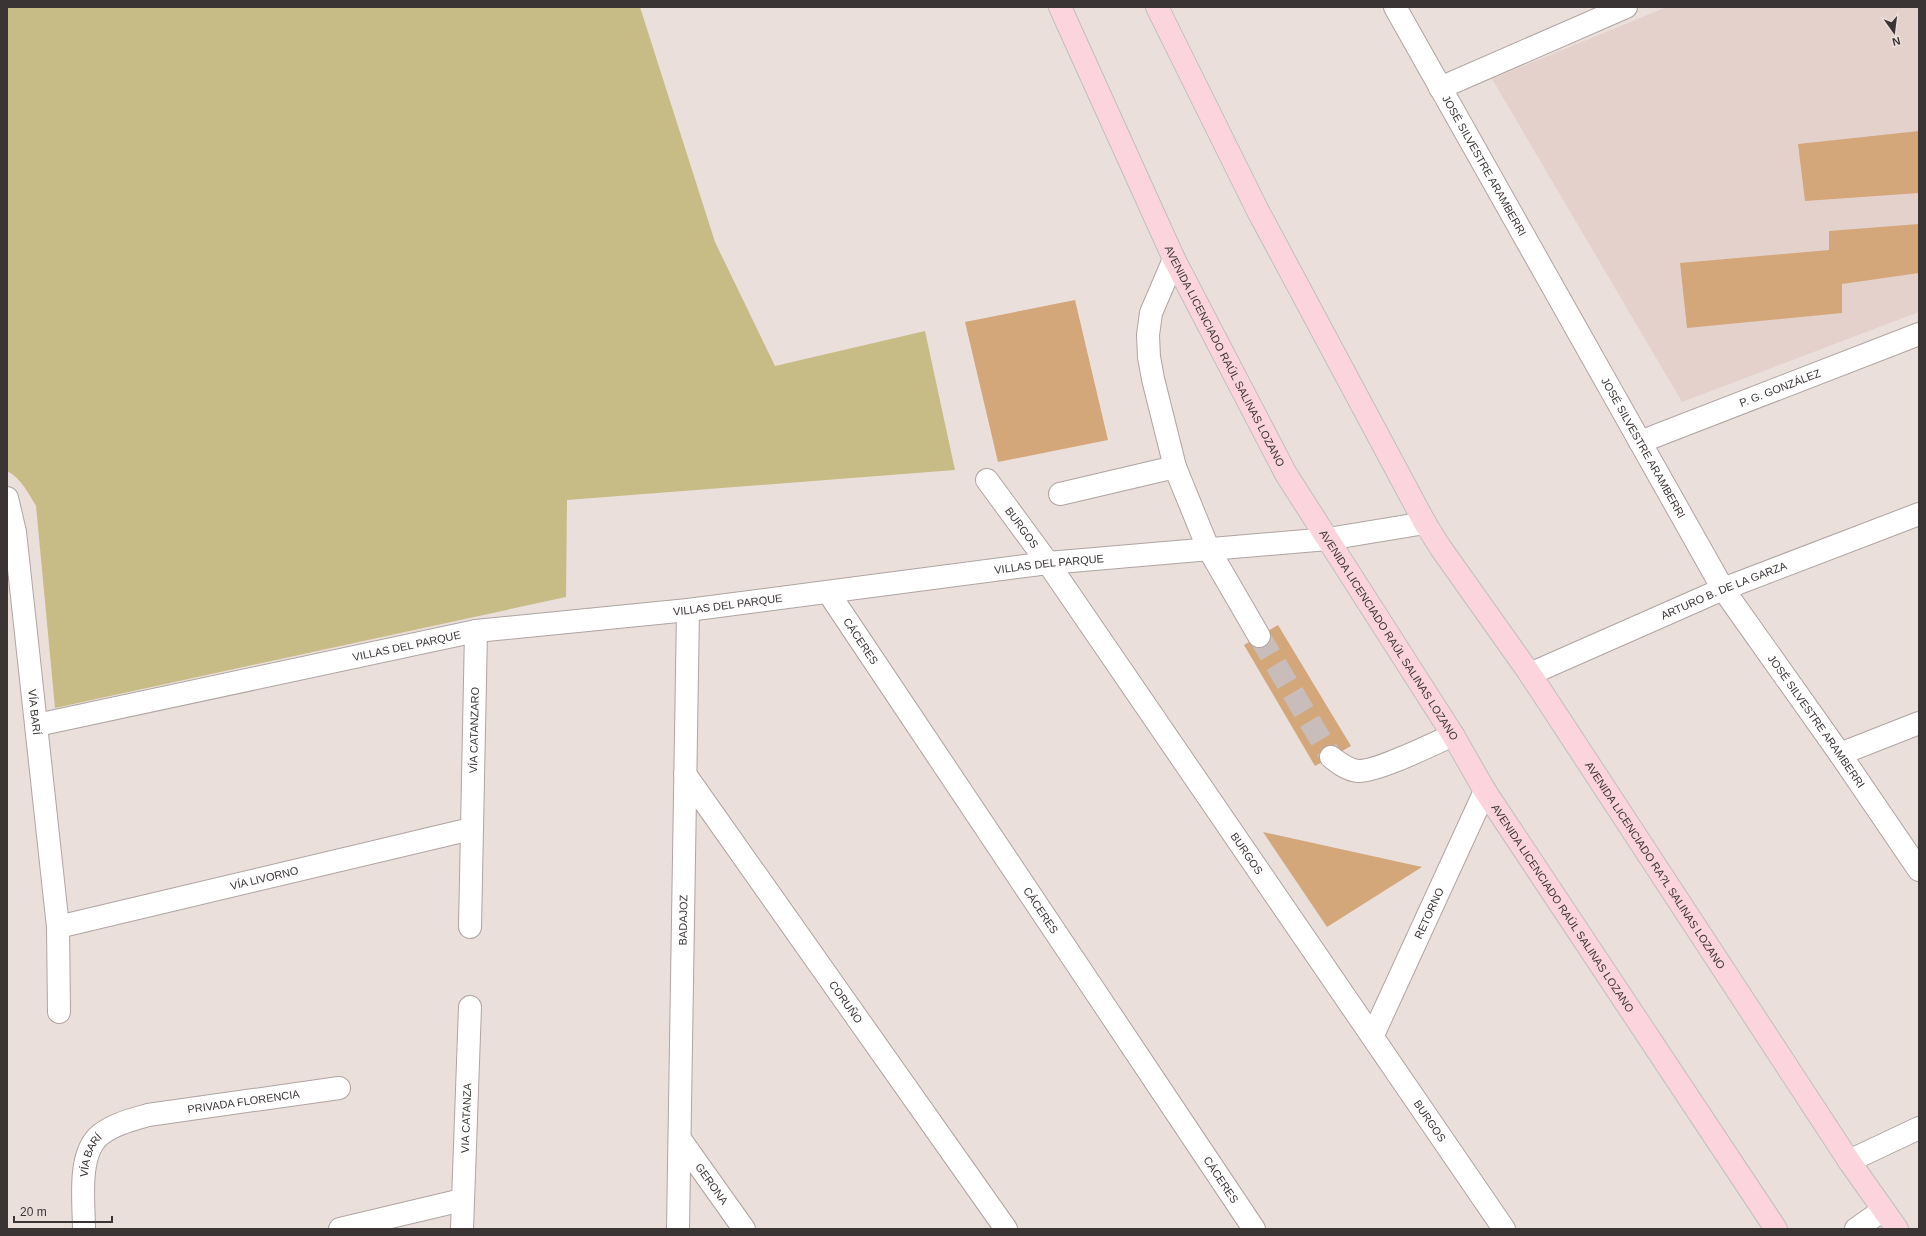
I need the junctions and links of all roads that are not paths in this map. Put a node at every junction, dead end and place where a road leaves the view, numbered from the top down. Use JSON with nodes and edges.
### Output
{"nodes":[{"id":1,"x":1060,"y":7,"type":"edge"},
{"id":2,"x":1157,"y":7,"type":"edge"},
{"id":3,"x":1395,"y":7,"type":"edge"},
{"id":4,"x":1626,"y":7,"type":"edge"},
{"id":5,"x":1440,"y":88,"type":"junction"},
{"id":6,"x":1174,"y":259,"type":"junction"},
{"id":7,"x":1919,"y":334,"type":"edge"},
{"id":8,"x":1640,"y":442,"type":"junction"},
{"id":9,"x":1175,"y":467,"type":"junction"},
{"id":10,"x":987,"y":480,"type":"dead end"},
{"id":11,"x":1060,"y":494,"type":"dead end"},
{"id":12,"x":7,"y":498,"type":"edge"},
{"id":13,"x":1919,"y":514,"type":"edge"},
{"id":14,"x":1425,"y":523,"type":"junction"},
{"id":15,"x":1328,"y":539,"type":"junction"},
{"id":16,"x":1208,"y":548,"type":"junction"},
{"id":17,"x":1048,"y":563,"type":"junction"},
{"id":18,"x":1723,"y":589,"type":"junction"},
{"id":19,"x":828,"y":592,"type":"junction"},
{"id":20,"x":688,"y":610,"type":"junction"},
{"id":21,"x":476,"y":631,"type":"junction"},
{"id":22,"x":1259,"y":636,"type":"tunnel mouth"},
{"id":23,"x":1530,"y":674,"type":"junction"},
{"id":24,"x":1919,"y":723,"type":"edge"},
{"id":25,"x":37,"y":725,"type":"junction"},
{"id":26,"x":1454,"y":735,"type":"junction"},
{"id":27,"x":1840,"y":754,"type":"junction"},
{"id":28,"x":1331,"y":757,"type":"tunnel mouth"},
{"id":29,"x":685,"y":774,"type":"junction"},
{"id":30,"x":1485,"y":791,"type":"junction"},
{"id":31,"x":471,"y":829,"type":"junction"},
{"id":32,"x":1919,"y":870,"type":"edge"},
{"id":33,"x":58,"y":927,"type":"junction"},
{"id":34,"x":470,"y":927,"type":"dead end"},
{"id":35,"x":470,"y":1007,"type":"dead end"},
{"id":36,"x":59,"y":1012,"type":"dead end"},
{"id":37,"x":1373,"y":1035,"type":"junction"},
{"id":38,"x":339,"y":1088,"type":"dead end"},
{"id":39,"x":148,"y":1115,"type":"joint"},
{"id":40,"x":1919,"y":1128,"type":"edge"},
{"id":41,"x":680,"y":1139,"type":"junction"},
{"id":42,"x":1849,"y":1161,"type":"junction"},
{"id":43,"x":462,"y":1200,"type":"junction"},
{"id":44,"x":1883,"y":1210,"type":"junction"},
{"id":45,"x":84,"y":1229,"type":"edge"},
{"id":46,"x":340,"y":1229,"type":"edge"},
{"id":47,"x":462,"y":1229,"type":"edge"},
{"id":48,"x":678,"y":1229,"type":"edge"},
{"id":49,"x":744,"y":1229,"type":"edge"},
{"id":50,"x":1006,"y":1229,"type":"edge"},
{"id":51,"x":1254,"y":1229,"type":"edge"},
{"id":52,"x":1504,"y":1229,"type":"edge"},
{"id":53,"x":1776,"y":1229,"type":"edge"},
{"id":54,"x":1856,"y":1229,"type":"edge"},
{"id":55,"x":1897,"y":1229,"type":"edge"}],
"edges":[{"from":1,"to":6,"type":"main road","name":"AVENIDA LICENCIADO RAÚL SALINAS LOZANO"},
{"from":2,"to":14,"type":"main road"},
{"from":3,"to":5,"type":"street","name":"JOSÉ SILVESTRE ARAMBERRI"},
{"from":4,"to":5,"type":"street"},
{"from":5,"to":8,"type":"street","name":"JOSÉ SILVESTRE ARAMBERRI"},
{"from":6,"to":9,"type":"street"},
{"from":6,"to":15,"type":"main road","name":"AVENIDA LICENCIADO RAÚL SALINAS LOZANO"},
{"from":7,"to":8,"type":"street","name":"P. G. GONZÁLEZ"},
{"from":8,"to":18,"type":"street","name":"JOSÉ SILVESTRE ARAMBERRI"},
{"from":9,"to":11,"type":"street"},
{"from":9,"to":16,"type":"street"},
{"from":10,"to":17,"type":"street","name":"BURGOS"},
{"from":12,"to":25,"type":"street","name":"VÍA BARÍ"},
{"from":13,"to":18,"type":"street","name":"ARTURO B. DE LA GARZA"},
{"from":14,"to":15,"type":"street","name":"VILLAS DEL PARQUE"},
{"from":14,"to":23,"type":"main road","name":"AVENIDA LICENCIADO RA?L SALINAS LOZANO"},
{"from":15,"to":16,"type":"street","name":"VILLAS DEL PARQUE"},
{"from":15,"to":26,"type":"main road","name":"AVENIDA LICENCIADO RAÚL SALINAS LOZANO"},
{"from":16,"to":17,"type":"street","name":"VILLAS DEL PARQUE"},
{"from":16,"to":22,"type":"street"},
{"from":17,"to":19,"type":"street","name":"VILLAS DEL PARQUE"},
{"from":17,"to":37,"type":"street","name":"BURGOS"},
{"from":18,"to":23,"type":"street","name":"ARTURO B. DE LA GARZA"},
{"from":18,"to":27,"type":"street","name":"JOSÉ SILVESTRE ARAMBERRI"},
{"from":19,"to":20,"type":"street","name":"VILLAS DEL PARQUE"},
{"from":19,"to":51,"type":"street","name":"CÁCERES"},
{"from":20,"to":21,"type":"street","name":"VILLAS DEL PARQUE"},
{"from":20,"to":29,"type":"street","name":"BADAJOZ"},
{"from":21,"to":25,"type":"street","name":"VILLAS DEL PARQUE"},
{"from":21,"to":31,"type":"street","name":"VÍA CATANZARO"},
{"from":23,"to":42,"type":"main road","name":"AVENIDA LICENCIADO RA?L SALINAS LOZANO"},
{"from":24,"to":27,"type":"street"},
{"from":25,"to":33,"type":"street","name":"VÍA BARÍ"},
{"from":26,"to":28,"type":"street"},
{"from":26,"to":30,"type":"main road","name":"AVENIDA LICENCIADO RAÚL SALINAS LOZANO"},
{"from":27,"to":32,"type":"street","name":"JOSÉ SILVESTRE ARAMBERRI"},
{"from":29,"to":41,"type":"street","name":"BADAJOZ"},
{"from":29,"to":50,"type":"street","name":"CORUÑO"},
{"from":30,"to":37,"type":"street","name":"RETORNO"},
{"from":30,"to":53,"type":"main road","name":"AVENIDA LICENCIADO RAÚL SALINAS LOZANO"},
{"from":31,"to":33,"type":"street","name":"VÍA LIVORNO"},
{"from":31,"to":34,"type":"street","name":"VÍA CATANZARO"},
{"from":33,"to":36,"type":"street","name":"VÍA BARÍ"},
{"from":35,"to":43,"type":"street","name":"VIA CATANZA"},
{"from":37,"to":52,"type":"street","name":"BURGOS"},
{"from":38,"to":39,"type":"street","name":"PRIVADA FLORENCIA"},
{"from":39,"to":45,"type":"street","name":"VÍA BARÍ"},
{"from":40,"to":42,"type":"street"},
{"from":41,"to":48,"type":"street","name":"BADAJOZ"},
{"from":41,"to":49,"type":"street","name":"GERONA"},
{"from":42,"to":44,"type":"main road","name":"AVENIDA LICENCIADO RA?L SALINAS LOZANO"},
{"from":43,"to":46,"type":"street"},
{"from":43,"to":47,"type":"street","name":"VIA CATANZA"},
{"from":44,"to":54,"type":"street"},
{"from":44,"to":55,"type":"main road"}]}
